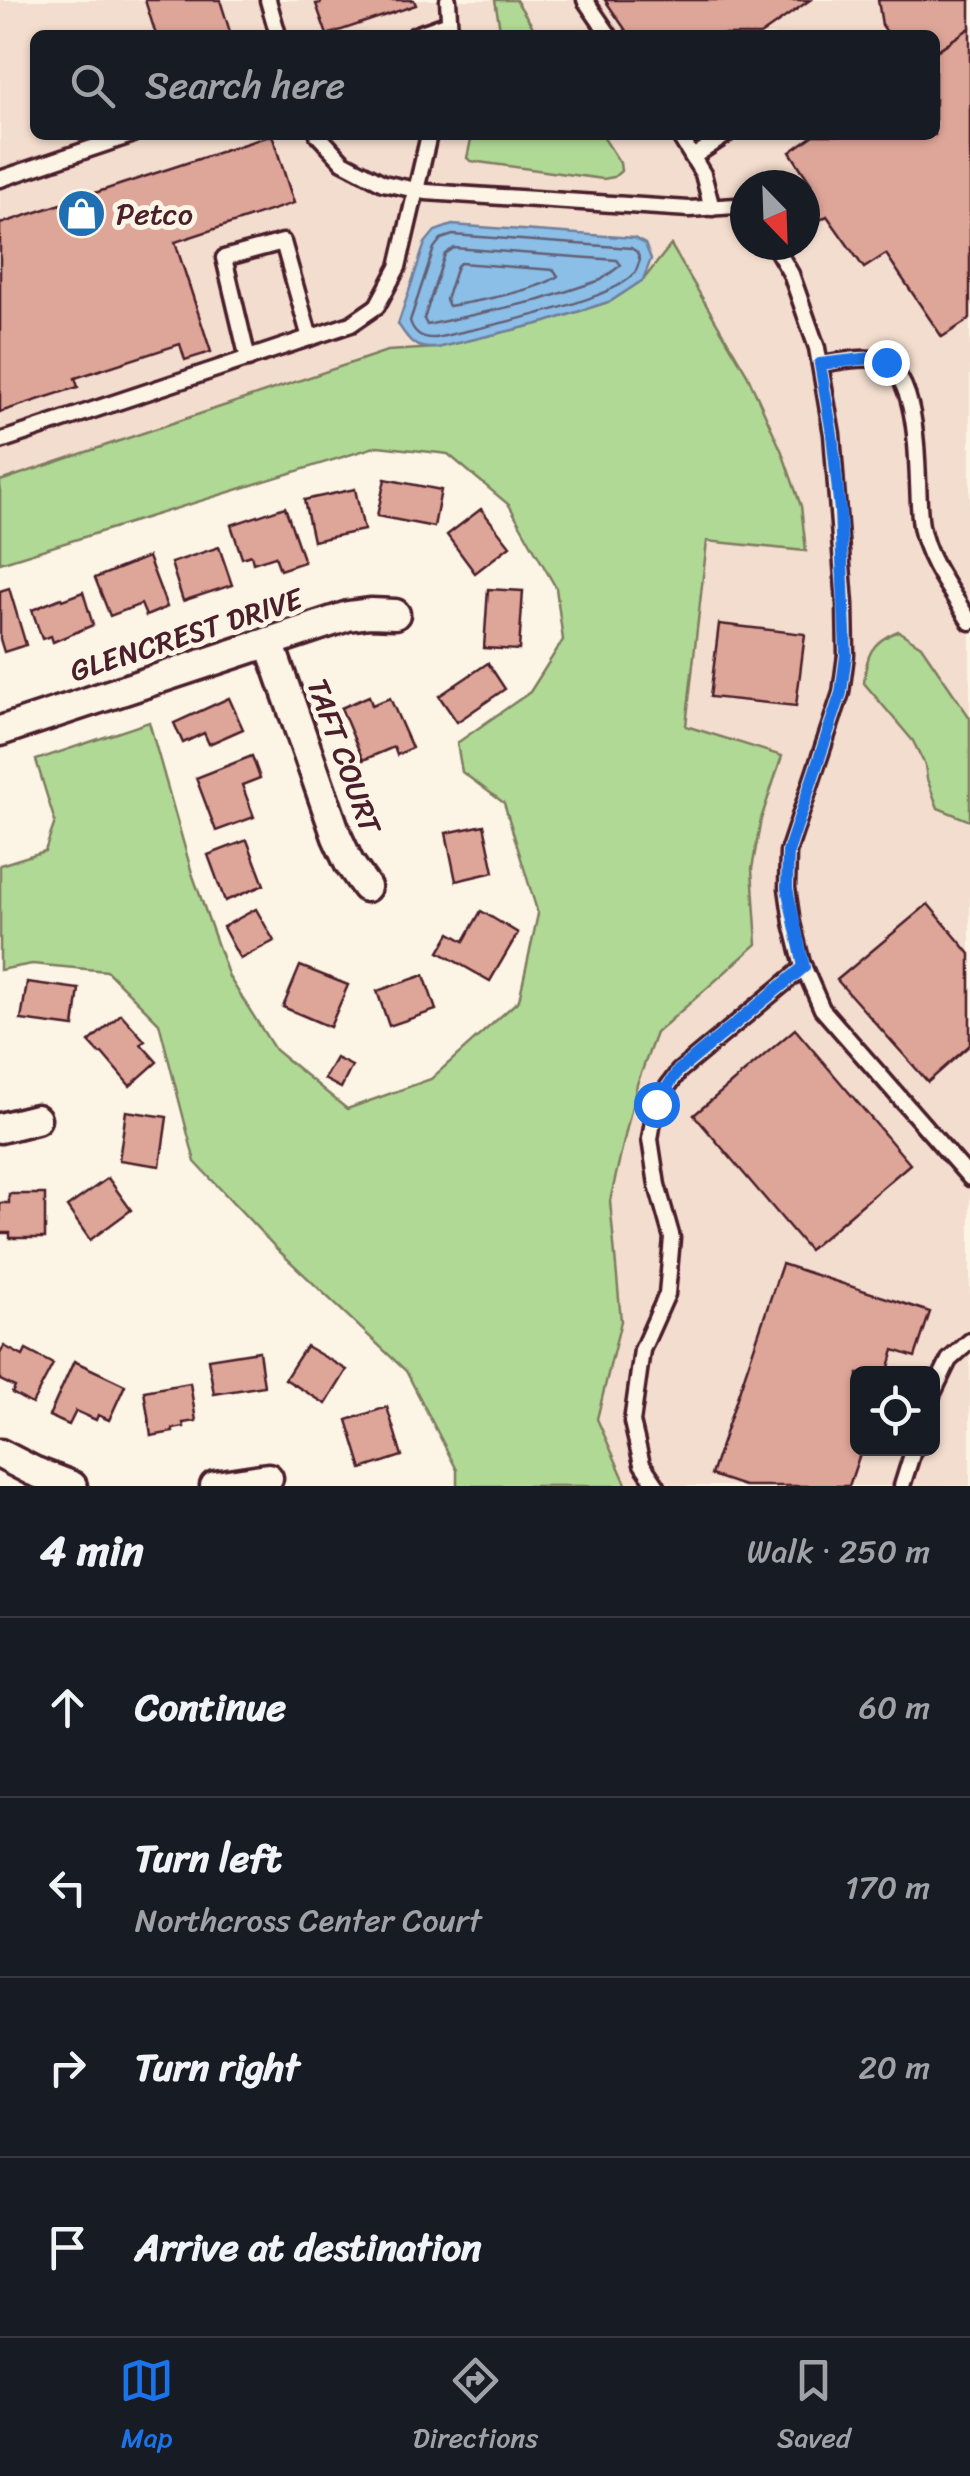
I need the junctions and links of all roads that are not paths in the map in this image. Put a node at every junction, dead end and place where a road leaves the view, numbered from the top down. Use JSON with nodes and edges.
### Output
{"nodes":[{"id":1,"x":268,"y":0,"type":"edge"},
{"id":2,"x":448,"y":0,"type":"edge"},
{"id":3,"x":584,"y":0,"type":"edge"},
{"id":4,"x":449,"y":29,"type":"edge"},
{"id":5,"x":277,"y":30,"type":"edge"},
{"id":6,"x":605,"y":30,"type":"edge"},
{"id":7,"x":116,"y":140,"type":"edge"},
{"id":8,"x":322,"y":140,"type":"edge"},
{"id":9,"x":428,"y":140,"type":"edge"},
{"id":10,"x":683,"y":140,"type":"edge"},
{"id":11,"x":718,"y":140,"type":"edge"},
{"id":12,"x":693,"y":157,"type":"junction"},
{"id":13,"x":0,"y":179,"type":"edge"},
{"id":14,"x":416,"y":190,"type":"junction"},
{"id":15,"x":730,"y":206,"type":"edge"},
{"id":16,"x":712,"y":208,"type":"junction"},
{"id":17,"x":783,"y":260,"type":"edge"},
{"id":18,"x":310,"y":338,"type":"junction"},
{"id":19,"x":248,"y":359,"type":"junction"},
{"id":20,"x":820,"y":364,"type":"junction"},
{"id":21,"x":0,"y":440,"type":"edge"},
{"id":22,"x":395,"y":614,"type":"dead end"},
{"id":23,"x":970,"y":622,"type":"edge"},
{"id":24,"x":270,"y":642,"type":"junction"},
{"id":25,"x":0,"y":731,"type":"edge"},
{"id":26,"x":366,"y":887,"type":"dead end"},
{"id":27,"x":804,"y":967,"type":"junction"},
{"id":28,"x":36,"y":1120,"type":"dead end"},
{"id":29,"x":0,"y":1128,"type":"edge"},
{"id":30,"x":970,"y":1178,"type":"edge"},
{"id":31,"x":970,"y":1341,"type":"edge"},
{"id":32,"x":940,"y":1379,"type":"edge"},
{"id":33,"x":0,"y":1454,"type":"edge"},
{"id":34,"x":911,"y":1456,"type":"edge"},
{"id":35,"x":268,"y":1478,"type":"dead end"},
{"id":36,"x":72,"y":1486,"type":"edge"},
{"id":37,"x":215,"y":1486,"type":"edge"},
{"id":38,"x":657,"y":1486,"type":"edge"},
{"id":39,"x":902,"y":1486,"type":"edge"}],
"edges":[{"from":1,"to":5,"type":"lane"},
{"from":2,"to":4,"type":"lane"},
{"from":3,"to":6,"type":"lane"},
{"from":7,"to":13,"type":"lane"},
{"from":8,"to":14,"type":"lane"},
{"from":9,"to":14,"type":"lane"},
{"from":10,"to":12,"type":"lane"},
{"from":11,"to":12,"type":"lane"},
{"from":12,"to":16,"type":"lane"},
{"from":14,"to":16,"type":"lane"},
{"from":14,"to":18,"type":"lane"},
{"from":15,"to":16,"type":"lane"},
{"from":17,"to":20,"type":"lane"},
{"from":18,"to":19,"type":"lane"},
{"from":18,"to":19,"type":"lane"},
{"from":19,"to":21,"type":"lane"},
{"from":20,"to":23,"type":"lane"},
{"from":20,"to":27,"type":"lane"},
{"from":22,"to":24,"type":"street","name":"GLENCREST DRIVE"},
{"from":24,"to":25,"type":"street","name":"GLENCREST DRIVE"},
{"from":24,"to":26,"type":"street","name":"TAFT COURT"},
{"from":27,"to":30,"type":"lane"},
{"from":27,"to":38,"type":"lane"},
{"from":28,"to":29,"type":"street"},
{"from":31,"to":32,"type":"lane"},
{"from":33,"to":36,"type":"street"},
{"from":34,"to":39,"type":"lane"},
{"from":35,"to":37,"type":"street"}]}
